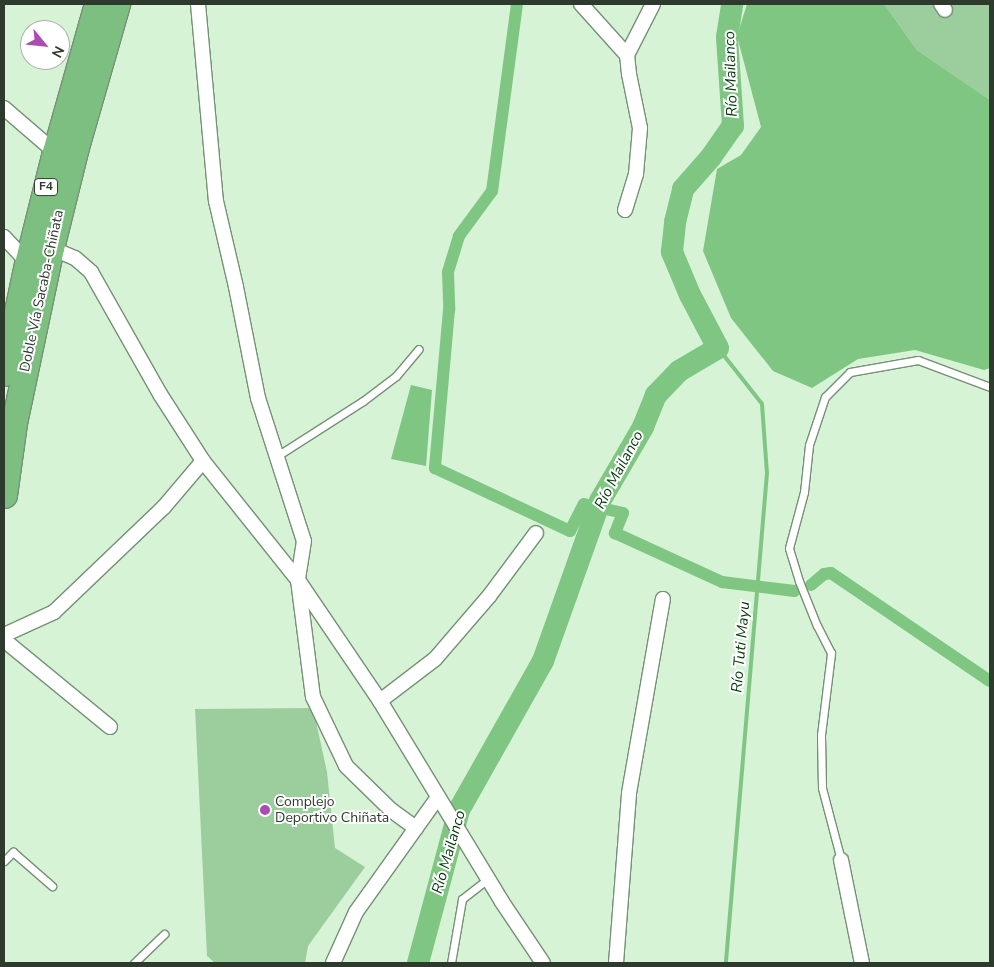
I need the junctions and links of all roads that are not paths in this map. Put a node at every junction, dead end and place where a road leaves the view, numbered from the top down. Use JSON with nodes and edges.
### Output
{"nodes":[{"id":1,"x":97,"y":4,"type":"edge"},
{"id":2,"x":117,"y":4,"type":"edge"},
{"id":3,"x":198,"y":4,"type":"edge"},
{"id":4,"x":582,"y":4,"type":"edge"},
{"id":5,"x":653,"y":4,"type":"edge"},
{"id":6,"x":627,"y":55,"type":"junction"},
{"id":7,"x":4,"y":108,"type":"edge"},
{"id":8,"x":55,"y":152,"type":"junction"},
{"id":9,"x":625,"y":210,"type":"dead end"},
{"id":10,"x":4,"y":237,"type":"edge"},
{"id":11,"x":50,"y":248,"type":"junction"},
{"id":12,"x":27,"y":262,"type":"junction"},
{"id":13,"x":419,"y":349,"type":"dead end"},
{"id":14,"x":4,"y":373,"type":"edge"},
{"id":15,"x":990,"y":386,"type":"edge"},
{"id":16,"x":277,"y":456,"type":"junction"},
{"id":17,"x":203,"y":461,"type":"junction"},
{"id":18,"x":4,"y":495,"type":"edge"},
{"id":19,"x":536,"y":533,"type":"dead end"},
{"id":20,"x":298,"y":580,"type":"junction"},
{"id":21,"x":663,"y":598,"type":"dead end"},
{"id":22,"x":4,"y":635,"type":"edge"},
{"id":23,"x":4,"y":640,"type":"edge"},
{"id":24,"x":380,"y":701,"type":"junction"},
{"id":25,"x":110,"y":727,"type":"dead end"},
{"id":26,"x":438,"y":797,"type":"junction"},
{"id":27,"x":416,"y":828,"type":"junction"},
{"id":28,"x":841,"y":860,"type":"joint"},
{"id":29,"x":4,"y":861,"type":"edge"},
{"id":30,"x":488,"y":879,"type":"junction"},
{"id":31,"x":52,"y":886,"type":"dead end"},
{"id":32,"x":164,"y":934,"type":"dead end"},
{"id":33,"x":134,"y":963,"type":"edge"},
{"id":34,"x":333,"y":963,"type":"edge"},
{"id":35,"x":451,"y":963,"type":"edge"},
{"id":36,"x":543,"y":963,"type":"edge"},
{"id":37,"x":616,"y":963,"type":"edge"},
{"id":38,"x":862,"y":963,"type":"edge"}],
"edges":[{"from":1,"to":8,"type":"highway","name":"Doble Vía Sacaba-Chiñata","number":"F4"},
{"from":2,"to":11,"type":"highway","name":"Doble Vía Sacaba-Chiñata","number":"F4"},
{"from":3,"to":16,"type":"street"},
{"from":4,"to":6,"type":"street"},
{"from":5,"to":6,"type":"street"},
{"from":6,"to":9,"type":"street"},
{"from":7,"to":8,"type":"street"},
{"from":8,"to":12,"type":"highway","name":"Doble Vía Sacaba-Chiñata","number":"F4"},
{"from":10,"to":12,"type":"street"},
{"from":11,"to":17,"type":"street"},
{"from":11,"to":18,"type":"highway","name":"Doble Vía Sacaba-Chiñata","number":"F4"},
{"from":12,"to":14,"type":"highway","name":"Doble Vía Sacaba-Chiñata","number":"F4"},
{"from":13,"to":16,"type":"lane"},
{"from":15,"to":28,"type":"lane"},
{"from":16,"to":20,"type":"street"},
{"from":17,"to":20,"type":"street"},
{"from":17,"to":22,"type":"street"},
{"from":19,"to":24,"type":"street"},
{"from":20,"to":24,"type":"street"},
{"from":20,"to":27,"type":"street"},
{"from":21,"to":37,"type":"street"},
{"from":23,"to":25,"type":"street"},
{"from":24,"to":26,"type":"street"},
{"from":26,"to":27,"type":"street"},
{"from":26,"to":30,"type":"street"},
{"from":27,"to":34,"type":"street"},
{"from":28,"to":38,"type":"street"},
{"from":29,"to":31,"type":"lane"},
{"from":30,"to":35,"type":"lane"},
{"from":30,"to":36,"type":"street"},
{"from":32,"to":33,"type":"lane"}]}
